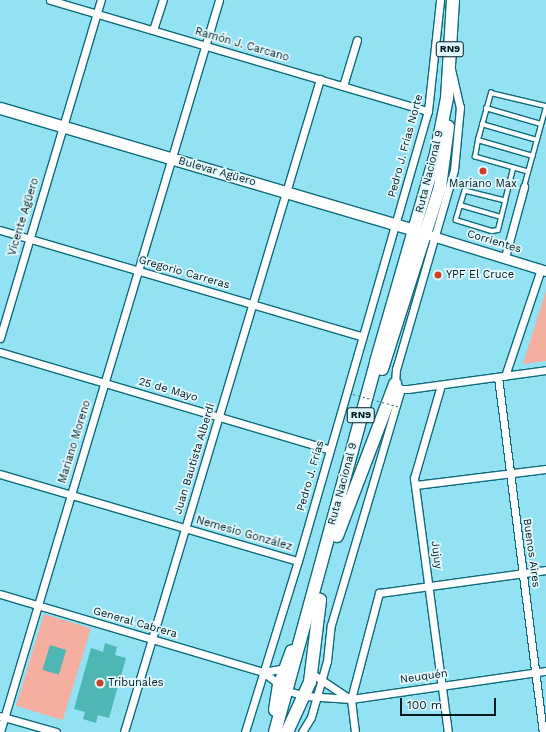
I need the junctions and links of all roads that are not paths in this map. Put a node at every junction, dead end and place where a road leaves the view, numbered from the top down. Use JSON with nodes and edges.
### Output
{"nodes":[{"id":1,"x":50,"y":0,"type":"edge"},
{"id":2,"x":101,"y":0,"type":"edge"},
{"id":3,"x":163,"y":0,"type":"edge"},
{"id":4,"x":219,"y":0,"type":"edge"},
{"id":5,"x":440,"y":0,"type":"edge"},
{"id":6,"x":453,"y":0,"type":"edge"},
{"id":7,"x":97,"y":14,"type":"junction"},
{"id":8,"x":153,"y":30,"type":"junction"},
{"id":9,"x":357,"y":40,"type":"dead end"},
{"id":10,"x":205,"y":46,"type":"junction"},
{"id":11,"x":449,"y":62,"type":"junction"},
{"id":12,"x":320,"y":80,"type":"junction"},
{"id":13,"x":342,"y":86,"type":"junction"},
{"id":14,"x":546,"y":107,"type":"edge"},
{"id":15,"x":0,"y":108,"type":"edge"},
{"id":16,"x":486,"y":108,"type":"junction"},
{"id":17,"x":428,"y":111,"type":"junction"},
{"id":18,"x":482,"y":124,"type":"junction"},
{"id":19,"x":541,"y":124,"type":"junction"},
{"id":20,"x":63,"y":126,"type":"junction"},
{"id":21,"x":478,"y":140,"type":"junction"},
{"id":22,"x":537,"y":140,"type":"junction"},
{"id":23,"x":533,"y":156,"type":"junction"},
{"id":24,"x":171,"y":158,"type":"junction"},
{"id":25,"x":513,"y":168,"type":"junction"},
{"id":26,"x":528,"y":172,"type":"junction"},
{"id":27,"x":524,"y":187,"type":"joint"},
{"id":28,"x":286,"y":192,"type":"junction"},
{"id":29,"x":505,"y":201,"type":"junction"},
{"id":30,"x":460,"y":205,"type":"junction"},
{"id":31,"x":501,"y":217,"type":"junction"},
{"id":32,"x":396,"y":225,"type":"junction"},
{"id":33,"x":0,"y":230,"type":"edge"},
{"id":34,"x":425,"y":234,"type":"junction"},
{"id":35,"x":30,"y":238,"type":"junction"},
{"id":36,"x":505,"y":257,"type":"junction"},
{"id":37,"x":138,"y":270,"type":"junction"},
{"id":38,"x":543,"y":270,"type":"edge"},
{"id":39,"x":252,"y":304,"type":"junction"},
{"id":40,"x":363,"y":336,"type":"junction"},
{"id":41,"x":0,"y":338,"type":"edge"},
{"id":42,"x":0,"y":352,"type":"edge"},
{"id":43,"x":546,"y":370,"type":"edge"},
{"id":44,"x":501,"y":376,"type":"junction"},
{"id":45,"x":104,"y":383,"type":"junction"},
{"id":46,"x":441,"y":385,"type":"junction"},
{"id":47,"x":398,"y":386,"type":"junction"},
{"id":48,"x":219,"y":417,"type":"junction"},
{"id":49,"x":330,"y":450,"type":"junction"},
{"id":50,"x":546,"y":469,"type":"edge"},
{"id":51,"x":0,"y":474,"type":"edge"},
{"id":52,"x":509,"y":474,"type":"junction"},
{"id":53,"x":415,"y":485,"type":"junction"},
{"id":54,"x":71,"y":494,"type":"junction"},
{"id":55,"x":185,"y":528,"type":"junction"},
{"id":56,"x":337,"y":536,"type":"junction"},
{"id":57,"x":298,"y":561,"type":"junction"},
{"id":58,"x":546,"y":570,"type":"edge"},
{"id":59,"x":522,"y":573,"type":"junction"},
{"id":60,"x":429,"y":586,"type":"junction"},
{"id":61,"x":0,"y":594,"type":"edge"},
{"id":62,"x":320,"y":600,"type":"junction"},
{"id":63,"x":38,"y":606,"type":"junction"},
{"id":64,"x":309,"y":612,"type":"junction"},
{"id":65,"x":152,"y":639,"type":"junction"},
{"id":66,"x":285,"y":668,"type":"junction"},
{"id":67,"x":546,"y":671,"type":"edge"},
{"id":68,"x":263,"y":672,"type":"junction"},
{"id":69,"x":535,"y":672,"type":"junction"},
{"id":70,"x":311,"y":673,"type":"junction"},
{"id":71,"x":322,"y":680,"type":"junction"},
{"id":72,"x":441,"y":686,"type":"junction"},
{"id":73,"x":297,"y":693,"type":"junction"},
{"id":74,"x":351,"y":699,"type":"junction"},
{"id":75,"x":2,"y":717,"type":"edge"},
{"id":76,"x":0,"y":732,"type":"edge"},
{"id":77,"x":56,"y":732,"type":"edge"},
{"id":78,"x":124,"y":732,"type":"edge"},
{"id":79,"x":245,"y":732,"type":"edge"},
{"id":80,"x":270,"y":732,"type":"edge"},
{"id":81,"x":275,"y":732,"type":"edge"},
{"id":82,"x":284,"y":732,"type":"edge"},
{"id":83,"x":287,"y":732,"type":"edge"},
{"id":84,"x":302,"y":732,"type":"edge"},
{"id":85,"x":355,"y":732,"type":"edge"},
{"id":86,"x":448,"y":732,"type":"edge"},
{"id":87,"x":543,"y":732,"type":"edge"}],
"edges":[{"from":1,"to":7,"type":"street","name":"Ramón J. Carcano"},
{"from":2,"to":7,"type":"street","name":"Vicente Agüero"},
{"from":3,"to":8,"type":"street"},
{"from":4,"to":10,"type":"street","name":"Mariano Moreno"},
{"from":5,"to":17,"type":"street","name":"Pedro J. Frías Norte"},
{"from":6,"to":11,"type":"highway","name":"Ruta Nacional 9","number":"RN9"},
{"from":7,"to":8,"type":"street","name":"Ramón J. Carcano"},
{"from":7,"to":20,"type":"street","name":"Vicente Agüero"},
{"from":8,"to":10,"type":"street","name":"Ramón J. Carcano"},
{"from":9,"to":13,"type":"street"},
{"from":10,"to":12,"type":"street","name":"Ramón J. Carcano"},
{"from":10,"to":24,"type":"street","name":"Mariano Moreno"},
{"from":11,"to":34,"type":"highway","name":"Ruta Nacional 9","number":"RN9"},
{"from":11,"to":34,"type":"street"},
{"from":12,"to":13,"type":"street","name":"Ramón J. Carcano"},
{"from":12,"to":28,"type":"street","name":"Juan Bautista Alberdi"},
{"from":13,"to":17,"type":"street","name":"Ramón J. Carcano"},
{"from":14,"to":16,"type":"lane"},
{"from":14,"to":19,"type":"lane"},
{"from":15,"to":20,"type":"main road","name":"Bulevar Agüero"},
{"from":16,"to":18,"type":"lane"},
{"from":16,"to":19,"type":"lane"},
{"from":17,"to":32,"type":"street","name":"Pedro J. Frías Norte"},
{"from":18,"to":21,"type":"lane"},
{"from":18,"to":22,"type":"lane"},
{"from":19,"to":22,"type":"lane"},
{"from":20,"to":24,"type":"main road","name":"Bulevar Agüero"},
{"from":20,"to":35,"type":"street","name":"Vicente Agüero"},
{"from":21,"to":23,"type":"lane"},
{"from":21,"to":25,"type":"lane"},
{"from":22,"to":23,"type":"lane"},
{"from":23,"to":26,"type":"lane"},
{"from":24,"to":28,"type":"main road","name":"Bulevar Agüero"},
{"from":24,"to":37,"type":"street","name":"Mariano Moreno"},
{"from":25,"to":26,"type":"lane"},
{"from":25,"to":29,"type":"lane"},
{"from":26,"to":27,"type":"lane"},
{"from":27,"to":36,"type":"street"},
{"from":28,"to":32,"type":"main road","name":"Bulevar Agüero"},
{"from":28,"to":39,"type":"street","name":"Juan Bautista Alberdi"},
{"from":29,"to":30,"type":"lane"},
{"from":29,"to":31,"type":"lane"},
{"from":30,"to":31,"type":"lane"},
{"from":30,"to":31,"type":"lane"},
{"from":32,"to":34,"type":"main road","name":"Bulevar Agüero"},
{"from":32,"to":40,"type":"street","name":"Pedro J. Frías"},
{"from":33,"to":35,"type":"street","name":"Gregorio Carreras"},
{"from":34,"to":36,"type":"street","name":"Corrientes"},
{"from":34,"to":47,"type":"street"},
{"from":34,"to":56,"type":"highway","name":"Ruta Nacional 9","number":"RN9"},
{"from":34,"to":64,"type":"highway","name":"Ruta Nacional 9","number":"RN9"},
{"from":35,"to":37,"type":"street","name":"Gregorio Carreras"},
{"from":35,"to":41,"type":"street","name":"Vicente Agüero"},
{"from":36,"to":38,"type":"street","name":"Corrientes"},
{"from":37,"to":39,"type":"street","name":"Gregorio Carreras"},
{"from":37,"to":45,"type":"street","name":"Mariano Moreno"},
{"from":38,"to":44,"type":"street"},
{"from":39,"to":40,"type":"street","name":"Gregorio Carreras"},
{"from":39,"to":48,"type":"street","name":"Juan Bautista Alberdi"},
{"from":40,"to":49,"type":"street","name":"Pedro J. Frías"},
{"from":42,"to":45,"type":"street","name":"25 de Mayo"},
{"from":43,"to":44,"type":"street"},
{"from":44,"to":46,"type":"street"},
{"from":44,"to":52,"type":"street","name":"Buenos Aires"},
{"from":45,"to":48,"type":"street","name":"25 de Mayo"},
{"from":45,"to":54,"type":"street","name":"Mariano Moreno"},
{"from":46,"to":47,"type":"street"},
{"from":46,"to":53,"type":"street","name":"Jujuy"},
{"from":47,"to":56,"type":"highway"},
{"from":47,"to":71,"type":"street"},
{"from":48,"to":49,"type":"street","name":"25 de Mayo"},
{"from":48,"to":55,"type":"street","name":"Juan Bautista Alberdi"},
{"from":49,"to":57,"type":"street","name":"Pedro J. Frías"},
{"from":50,"to":52,"type":"street"},
{"from":51,"to":54,"type":"street","name":"Nemesio González"},
{"from":52,"to":53,"type":"street"},
{"from":52,"to":59,"type":"street","name":"Buenos Aires"},
{"from":53,"to":60,"type":"street","name":"Jujuy"},
{"from":54,"to":55,"type":"street","name":"Nemesio González"},
{"from":54,"to":63,"type":"street","name":"Mariano Moreno"},
{"from":55,"to":57,"type":"street","name":"Nemesio González"},
{"from":55,"to":65,"type":"street","name":"Juan Bautista Alberdi"},
{"from":56,"to":62,"type":"highway","name":"Ruta Nacional 9","number":"RN9"},
{"from":57,"to":68,"type":"street","name":"Pedro J. Frías"},
{"from":58,"to":59,"type":"street"},
{"from":59,"to":60,"type":"street"},
{"from":59,"to":69,"type":"street","name":"Buenos Aires"},
{"from":60,"to":72,"type":"street","name":"Jujuy"},
{"from":60,"to":74,"type":"street"},
{"from":61,"to":63,"type":"street","name":"General Cabrera"},
{"from":62,"to":70,"type":"highway"},
{"from":62,"to":73,"type":"highway","name":"Ruta Nacional 9","number":"RN9"},
{"from":63,"to":65,"type":"street","name":"General Cabrera"},
{"from":63,"to":75,"type":"street","name":"Mariano Moreno"},
{"from":64,"to":66,"type":"highway"},
{"from":64,"to":73,"type":"highway","name":"Ruta Nacional 9","number":"RN9"},
{"from":65,"to":68,"type":"street","name":"General Cabrera"},
{"from":65,"to":78,"type":"street","name":"Juan Bautista Alberdi"},
{"from":66,"to":68,"type":"street"},
{"from":66,"to":73,"type":"highway"},
{"from":67,"to":69,"type":"street","name":"Neuquén"},
{"from":68,"to":73,"type":"street"},
{"from":68,"to":79,"type":"street","name":"Pedro J. Frías"},
{"from":69,"to":72,"type":"street","name":"Neuquén"},
{"from":69,"to":87,"type":"street","name":"Buenos Aires"},
{"from":70,"to":71,"type":"street"},
{"from":70,"to":73,"type":"highway"},
{"from":71,"to":73,"type":"street"},
{"from":71,"to":74,"type":"street"},
{"from":72,"to":74,"type":"street","name":"Neuquén"},
{"from":72,"to":86,"type":"street","name":"Jujuy"},
{"from":73,"to":74,"type":"street","name":"Neuquén"},
{"from":73,"to":80,"type":"highway"},
{"from":73,"to":81,"type":"highway","name":"Ruta Nacional 9","number":"RN9"},
{"from":73,"to":82,"type":"highway","name":"Ruta Nacional 9","number":"RN9"},
{"from":73,"to":83,"type":"highway"},
{"from":73,"to":84,"type":"street"},
{"from":74,"to":85,"type":"street"},
{"from":75,"to":76,"type":"street","name":"Mariano Moreno"},
{"from":75,"to":77,"type":"street"}]}
